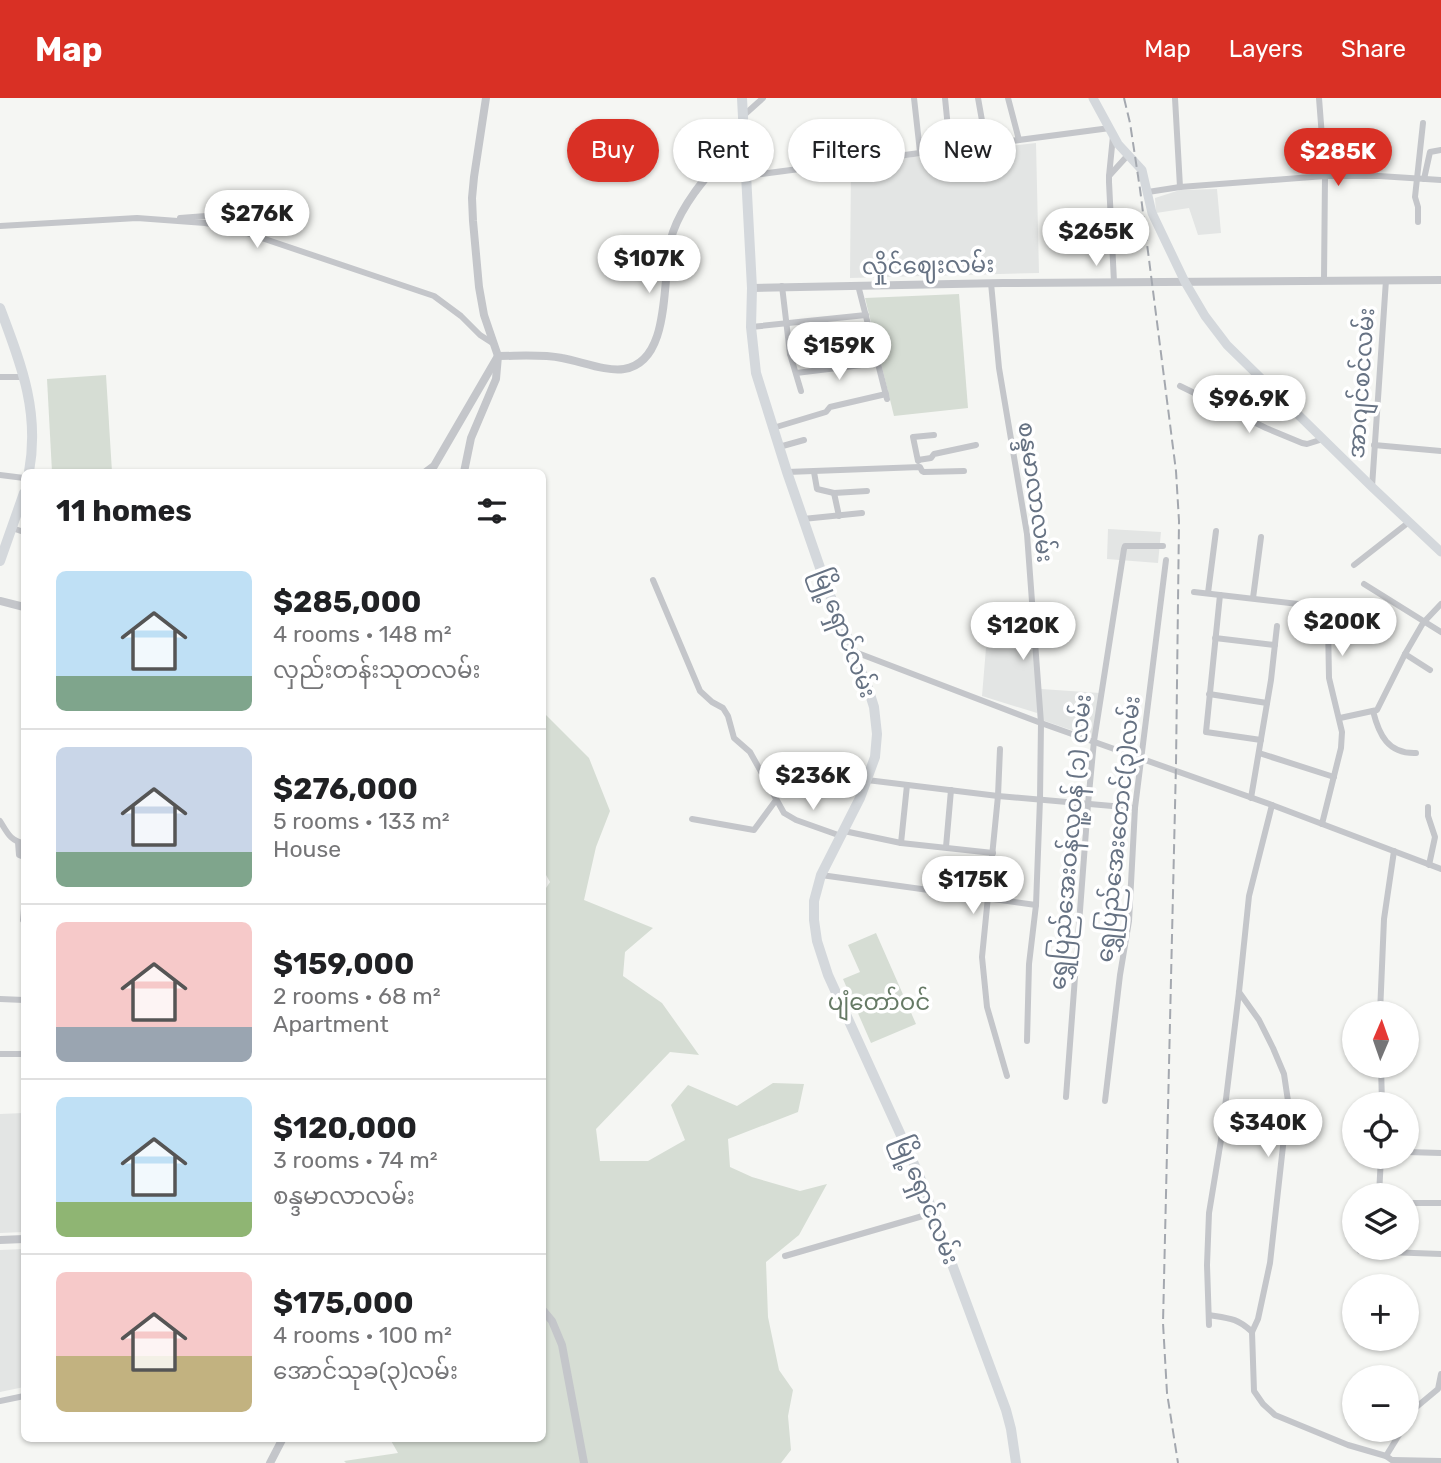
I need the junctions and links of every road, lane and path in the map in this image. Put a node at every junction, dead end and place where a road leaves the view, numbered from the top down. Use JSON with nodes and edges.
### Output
{"nodes":[{"id":1,"x":486,"y":98,"type":"edge"},
{"id":2,"x":742,"y":98,"type":"edge"},
{"id":3,"x":762,"y":98,"type":"edge"},
{"id":4,"x":914,"y":98,"type":"edge"},
{"id":5,"x":945,"y":98,"type":"edge"},
{"id":6,"x":978,"y":98,"type":"edge"},
{"id":7,"x":1008,"y":98,"type":"edge"},
{"id":8,"x":1093,"y":98,"type":"edge"},
{"id":9,"x":1175,"y":98,"type":"edge"},
{"id":10,"x":1319,"y":98,"type":"edge"},
{"id":11,"x":743,"y":116,"type":"joint"},
{"id":12,"x":947,"y":119,"type":"edge"},
{"id":13,"x":982,"y":119,"type":"edge"},
{"id":14,"x":1423,"y":123,"type":"dead end"},
{"id":15,"x":1111,"y":131,"type":"junction"},
{"id":16,"x":1016,"y":140,"type":"edge"},
{"id":17,"x":1019,"y":140,"type":"junction"},
{"id":18,"x":919,"y":143,"type":"edge"},
{"id":19,"x":1441,"y":150,"type":"edge"},
{"id":20,"x":919,"y":152,"type":"edge"},
{"id":21,"x":1128,"y":155,"type":"junction"},
{"id":22,"x":774,"y":172,"type":"edge"},
{"id":23,"x":1110,"y":176,"type":"junction"},
{"id":24,"x":1325,"y":176,"type":"junction"},
{"id":25,"x":1421,"y":179,"type":"junction"},
{"id":26,"x":1441,"y":180,"type":"edge"},
{"id":27,"x":704,"y":182,"type":"edge"},
{"id":28,"x":746,"y":182,"type":"edge"},
{"id":29,"x":1180,"y":187,"type":"junction"},
{"id":30,"x":1148,"y":192,"type":"junction"},
{"id":31,"x":206,"y":216,"type":"dead end"},
{"id":32,"x":159,"y":219,"type":"junction"},
{"id":33,"x":1418,"y":222,"type":"dead end"},
{"id":34,"x":0,"y":226,"type":"edge"},
{"id":35,"x":1324,"y":280,"type":"junction"},
{"id":36,"x":1386,"y":280,"type":"junction"},
{"id":37,"x":1441,"y":280,"type":"edge"},
{"id":38,"x":1114,"y":282,"type":"junction"},
{"id":39,"x":1185,"y":282,"type":"junction"},
{"id":40,"x":991,"y":283,"type":"junction"},
{"id":41,"x":858,"y":285,"type":"junction"},
{"id":42,"x":782,"y":286,"type":"junction"},
{"id":43,"x":752,"y":288,"type":"junction"},
{"id":44,"x":0,"y":308,"type":"edge"},
{"id":45,"x":866,"y":315,"type":"junction"},
{"id":46,"x":785,"y":322,"type":"junction"},
{"id":47,"x":751,"y":327,"type":"junction"},
{"id":48,"x":494,"y":344,"type":"junction"},
{"id":49,"x":859,"y":346,"type":"dead end"},
{"id":50,"x":790,"y":354,"type":"junction"},
{"id":51,"x":498,"y":356,"type":"junction"},
{"id":52,"x":878,"y":363,"type":"junction"},
{"id":53,"x":796,"y":373,"type":"junction"},
{"id":54,"x":0,"y":377,"type":"edge"},
{"id":55,"x":24,"y":377,"type":"junction"},
{"id":56,"x":1180,"y":386,"type":"dead end"},
{"id":57,"x":801,"y":391,"type":"dead end"},
{"id":58,"x":773,"y":428,"type":"junction"},
{"id":59,"x":934,"y":435,"type":"dead end"},
{"id":60,"x":1323,"y":439,"type":"junction"},
{"id":61,"x":804,"y":440,"type":"dead end"},
{"id":62,"x":976,"y":445,"type":"dead end"},
{"id":63,"x":1374,"y":445,"type":"junction"},
{"id":64,"x":779,"y":447,"type":"junction"},
{"id":65,"x":1441,"y":451,"type":"edge"},
{"id":66,"x":919,"y":463,"type":"junction"},
{"id":67,"x":30,"y":469,"type":"edge"},
{"id":68,"x":430,"y":469,"type":"edge"},
{"id":69,"x":465,"y":469,"type":"edge"},
{"id":70,"x":964,"y":471,"type":"dead end"},
{"id":71,"x":787,"y":472,"type":"junction"},
{"id":72,"x":814,"y":472,"type":"junction"},
{"id":73,"x":0,"y":475,"type":"edge"},
{"id":74,"x":21,"y":478,"type":"edge"},
{"id":75,"x":1372,"y":487,"type":"junction"},
{"id":76,"x":867,"y":491,"type":"dead end"},
{"id":77,"x":834,"y":493,"type":"junction"},
{"id":78,"x":21,"y":502,"type":"edge"},
{"id":79,"x":862,"y":513,"type":"dead end"},
{"id":80,"x":839,"y":516,"type":"junction"},
{"id":81,"x":803,"y":519,"type":"junction"},
{"id":82,"x":1409,"y":522,"type":"junction"},
{"id":83,"x":12,"y":528,"type":"junction"},
{"id":84,"x":21,"y":531,"type":"edge"},
{"id":85,"x":1216,"y":531,"type":"dead end"},
{"id":86,"x":1261,"y":537,"type":"dead end"},
{"id":87,"x":1163,"y":546,"type":"dead end"},
{"id":88,"x":1441,"y":552,"type":"edge"},
{"id":89,"x":1166,"y":560,"type":"dead end"},
{"id":90,"x":0,"y":561,"type":"edge"},
{"id":91,"x":1354,"y":565,"type":"dead end"},
{"id":92,"x":653,"y":580,"type":"dead end"},
{"id":93,"x":1364,"y":584,"type":"dead end"},
{"id":94,"x":1194,"y":592,"type":"dead end"},
{"id":95,"x":1208,"y":593,"type":"junction"},
{"id":96,"x":1220,"y":595,"type":"junction"},
{"id":97,"x":1254,"y":598,"type":"junction"},
{"id":98,"x":0,"y":601,"type":"edge"},
{"id":99,"x":1441,"y":604,"type":"edge"},
{"id":100,"x":21,"y":606,"type":"edge"},
{"id":101,"x":1425,"y":621,"type":"junction"},
{"id":102,"x":1277,"y":626,"type":"dead end"},
{"id":103,"x":1441,"y":632,"type":"edge"},
{"id":104,"x":1215,"y":638,"type":"junction"},
{"id":105,"x":1275,"y":645,"type":"junction"},
{"id":106,"x":853,"y":652,"type":"junction"},
{"id":107,"x":1405,"y":654,"type":"junction"},
{"id":108,"x":1430,"y":670,"type":"dead end"},
{"id":109,"x":1209,"y":694,"type":"junction"},
{"id":110,"x":1267,"y":703,"type":"junction"},
{"id":111,"x":1373,"y":711,"type":"junction"},
{"id":112,"x":1340,"y":718,"type":"junction"},
{"id":113,"x":1041,"y":723,"type":"junction"},
{"id":114,"x":1261,"y":740,"type":"junction"},
{"id":115,"x":1094,"y":741,"type":"junction"},
{"id":116,"x":1000,"y":749,"type":"dead end"},
{"id":117,"x":1259,"y":753,"type":"junction"},
{"id":118,"x":1416,"y":753,"type":"dead end"},
{"id":119,"x":1141,"y":758,"type":"junction"},
{"id":120,"x":1334,"y":777,"type":"junction"},
{"id":121,"x":867,"y":780,"type":"junction"},
{"id":122,"x":907,"y":785,"type":"junction"},
{"id":123,"x":951,"y":790,"type":"junction"},
{"id":124,"x":998,"y":796,"type":"junction"},
{"id":125,"x":1251,"y":798,"type":"junction"},
{"id":126,"x":776,"y":800,"type":"junction"},
{"id":127,"x":1040,"y":800,"type":"junction"},
{"id":128,"x":1087,"y":804,"type":"junction"},
{"id":129,"x":1272,"y":805,"type":"junction"},
{"id":130,"x":1428,"y":807,"type":"dead end"},
{"id":131,"x":1135,"y":808,"type":"junction"},
{"id":132,"x":692,"y":819,"type":"dead end"},
{"id":133,"x":0,"y":821,"type":"edge"},
{"id":134,"x":1322,"y":824,"type":"junction"},
{"id":135,"x":1432,"y":830,"type":"junction"},
{"id":136,"x":1441,"y":830,"type":"edge"},
{"id":137,"x":842,"y":833,"type":"junction"},
{"id":138,"x":21,"y":842,"type":"edge"},
{"id":139,"x":901,"y":843,"type":"junction"},
{"id":140,"x":946,"y":847,"type":"junction"},
{"id":141,"x":1394,"y":851,"type":"junction"},
{"id":142,"x":993,"y":853,"type":"junction"},
{"id":143,"x":1429,"y":864,"type":"junction"},
{"id":144,"x":1441,"y":869,"type":"edge"},
{"id":145,"x":821,"y":875,"type":"junction"},
{"id":146,"x":989,"y":898,"type":"junction"},
{"id":147,"x":1036,"y":905,"type":"junction"},
{"id":148,"x":1239,"y":992,"type":"junction"},
{"id":149,"x":0,"y":999,"type":"edge"},
{"id":150,"x":21,"y":1000,"type":"edge"},
{"id":151,"x":1381,"y":1001,"type":"edge"},
{"id":152,"x":1027,"y":1041,"type":"dead end"},
{"id":153,"x":0,"y":1054,"type":"edge"},
{"id":154,"x":21,"y":1054,"type":"edge"},
{"id":155,"x":1007,"y":1076,"type":"dead end"},
{"id":156,"x":1066,"y":1097,"type":"dead end"},
{"id":157,"x":1105,"y":1101,"type":"dead end"},
{"id":158,"x":1419,"y":1152,"type":"edge"},
{"id":159,"x":1441,"y":1153,"type":"edge"},
{"id":160,"x":1419,"y":1203,"type":"edge"},
{"id":161,"x":1441,"y":1203,"type":"edge"},
{"id":162,"x":933,"y":1213,"type":"junction"},
{"id":163,"x":21,"y":1239,"type":"edge"},
{"id":164,"x":0,"y":1240,"type":"edge"},
{"id":165,"x":1419,"y":1253,"type":"edge"},
{"id":166,"x":1441,"y":1254,"type":"edge"},
{"id":167,"x":785,"y":1256,"type":"dead end"},
{"id":168,"x":546,"y":1314,"type":"edge"},
{"id":169,"x":1209,"y":1315,"type":"junction"},
{"id":170,"x":1209,"y":1325,"type":"dead end"},
{"id":171,"x":1252,"y":1332,"type":"junction"},
{"id":172,"x":1440,"y":1380,"type":"edge"},
{"id":173,"x":21,"y":1397,"type":"edge"},
{"id":174,"x":0,"y":1401,"type":"edge"},
{"id":175,"x":1419,"y":1405,"type":"edge"},
{"id":176,"x":281,"y":1442,"type":"edge"},
{"id":177,"x":1398,"y":1442,"type":"edge"},
{"id":178,"x":1392,"y":1460,"type":"edge"},
{"id":179,"x":1441,"y":1461,"type":"edge"},
{"id":180,"x":270,"y":1463,"type":"edge"},
{"id":181,"x":584,"y":1463,"type":"edge"},
{"id":182,"x":1016,"y":1463,"type":"edge"}],
"edges":[{"from":1,"to":48,"type":"street"},
{"from":2,"to":11,"type":"highway","name":"မြို့ရှောင်လမ်း"},
{"from":3,"to":11,"type":"street"},
{"from":4,"to":18,"type":"street"},
{"from":5,"to":12,"type":"street"},
{"from":6,"to":13,"type":"street"},
{"from":7,"to":17,"type":"street"},
{"from":8,"to":15,"type":"main road"},
{"from":9,"to":29,"type":"street"},
{"from":10,"to":24,"type":"street"},
{"from":14,"to":25,"type":"street"},
{"from":15,"to":17,"type":"street"},
{"from":15,"to":21,"type":"main road"},
{"from":15,"to":23,"type":"street"},
{"from":16,"to":17,"type":"street"},
{"from":19,"to":25,"type":"street"},
{"from":20,"to":22,"type":"street"},
{"from":21,"to":23,"type":"street"},
{"from":21,"to":30,"type":"main road"},
{"from":23,"to":38,"type":"street"},
{"from":24,"to":25,"type":"street"},
{"from":24,"to":29,"type":"street"},
{"from":24,"to":35,"type":"street"},
{"from":25,"to":26,"type":"street"},
{"from":25,"to":33,"type":"street"},
{"from":27,"to":51,"type":"street"},
{"from":28,"to":43,"type":"highway","name":"မြို့ရှောင်လမ်း"},
{"from":29,"to":30,"type":"street"},
{"from":30,"to":39,"type":"main road"},
{"from":31,"to":32,"type":"street"},
{"from":32,"to":34,"type":"street"},
{"from":32,"to":48,"type":"street"},
{"from":35,"to":36,"type":"street","name":"လှိုင်ဈေးလမ်း"},
{"from":35,"to":39,"type":"street","name":"လှိုင်ဈေးလမ်း"},
{"from":36,"to":37,"type":"street","name":"လှိုင်ဈေးလမ်း"},
{"from":36,"to":63,"type":"street","name":"အာဂျင်စင်လမ်း"},
{"from":38,"to":39,"type":"street","name":"လှိုင်ဈေးလမ်း"},
{"from":38,"to":40,"type":"street","name":"လှိုင်ဈေးလမ်း"},
{"from":39,"to":60,"type":"main road"},
{"from":40,"to":41,"type":"street","name":"လှိုင်ဈေးလမ်း"},
{"from":40,"to":113,"type":"street","name":"စန္ဒမာလာလမ်း"},
{"from":41,"to":42,"type":"street","name":"လှိုင်ဈေးလမ်း"},
{"from":41,"to":45,"type":"street"},
{"from":42,"to":43,"type":"street","name":"လှိုင်ဈေးလမ်း"},
{"from":42,"to":46,"type":"street"},
{"from":43,"to":47,"type":"highway","name":"မြို့ရှောင်လမ်း"},
{"from":44,"to":55,"type":"main road"},
{"from":45,"to":46,"type":"street"},
{"from":45,"to":52,"type":"street"},
{"from":46,"to":47,"type":"street"},
{"from":46,"to":50,"type":"street"},
{"from":47,"to":58,"type":"highway","name":"မြို့ရှောင်လမ်း"},
{"from":48,"to":51,"type":"street"},
{"from":49,"to":50,"type":"street"},
{"from":50,"to":53,"type":"street"},
{"from":51,"to":68,"type":"street"},
{"from":51,"to":69,"type":"street"},
{"from":52,"to":53,"type":"street"},
{"from":52,"to":58,"type":"street"},
{"from":53,"to":57,"type":"street"},
{"from":54,"to":55,"type":"street"},
{"from":55,"to":67,"type":"main road"},
{"from":56,"to":60,"type":"street"},
{"from":58,"to":64,"type":"highway","name":"မြို့ရှောင်လမ်း"},
{"from":59,"to":66,"type":"street"},
{"from":60,"to":75,"type":"main road"},
{"from":61,"to":64,"type":"street"},
{"from":62,"to":66,"type":"street"},
{"from":63,"to":65,"type":"street"},
{"from":63,"to":75,"type":"street","name":"အာဂျင်စင်လမ်း"},
{"from":64,"to":71,"type":"highway","name":"မြို့ရှောင်လမ်း"},
{"from":66,"to":70,"type":"street"},
{"from":66,"to":72,"type":"street"},
{"from":71,"to":72,"type":"street"},
{"from":71,"to":81,"type":"highway","name":"မြို့ရှောင်လမ်း"},
{"from":72,"to":77,"type":"street"},
{"from":73,"to":74,"type":"street"},
{"from":75,"to":82,"type":"main road"},
{"from":76,"to":77,"type":"street"},
{"from":77,"to":80,"type":"street"},
{"from":78,"to":83,"type":"main road"},
{"from":79,"to":80,"type":"street"},
{"from":80,"to":81,"type":"street"},
{"from":81,"to":106,"type":"highway","name":"မြို့ရှောင်လမ်း"},
{"from":82,"to":88,"type":"main road"},
{"from":82,"to":91,"type":"street"},
{"from":83,"to":84,"type":"street"},
{"from":83,"to":90,"type":"main road"},
{"from":85,"to":95,"type":"street"},
{"from":86,"to":97,"type":"street"},
{"from":87,"to":115,"type":"street","name":"ရွှေပြည်အေးဝန်လူ့ဝန် (၁) လမ်း"},
{"from":89,"to":119,"type":"street","name":"ရွှေပြည်အေးတောင်(၃)လမ်း"},
{"from":92,"to":126,"type":"street"},
{"from":93,"to":101,"type":"street"},
{"from":94,"to":95,"type":"street"},
{"from":95,"to":96,"type":"street"},
{"from":96,"to":97,"type":"street"},
{"from":96,"to":104,"type":"street"},
{"from":97,"to":112,"type":"street"},
{"from":98,"to":100,"type":"street"},
{"from":99,"to":101,"type":"street"},
{"from":101,"to":103,"type":"street"},
{"from":101,"to":107,"type":"street"},
{"from":102,"to":105,"type":"street"},
{"from":104,"to":105,"type":"street"},
{"from":104,"to":109,"type":"street"},
{"from":105,"to":110,"type":"street"},
{"from":106,"to":113,"type":"street"},
{"from":106,"to":121,"type":"highway","name":"မြို့ရှောင်လမ်း"},
{"from":107,"to":108,"type":"street"},
{"from":107,"to":111,"type":"street"},
{"from":109,"to":110,"type":"street"},
{"from":109,"to":114,"type":"street"},
{"from":110,"to":114,"type":"street"},
{"from":111,"to":112,"type":"street"},
{"from":111,"to":118,"type":"street"},
{"from":112,"to":120,"type":"street"},
{"from":113,"to":115,"type":"street"},
{"from":113,"to":127,"type":"street","name":"စန္ဒမာလာလမ်း"},
{"from":114,"to":117,"type":"street"},
{"from":115,"to":119,"type":"street"},
{"from":115,"to":128,"type":"street","name":"ရွှေပြည်အေးဝန်လူ့ဝန် (၁) လမ်း"},
{"from":116,"to":124,"type":"street"},
{"from":117,"to":120,"type":"street"},
{"from":117,"to":125,"type":"street"},
{"from":119,"to":125,"type":"street"},
{"from":119,"to":131,"type":"street","name":"ရွှေပြည်အေးတောင်(၃)လမ်း"},
{"from":120,"to":134,"type":"street"},
{"from":121,"to":122,"type":"street"},
{"from":121,"to":137,"type":"highway","name":"မြို့ရှောင်လမ်း"},
{"from":122,"to":123,"type":"street"},
{"from":122,"to":139,"type":"street"},
{"from":123,"to":124,"type":"street"},
{"from":123,"to":140,"type":"street"},
{"from":124,"to":127,"type":"street"},
{"from":124,"to":142,"type":"street"},
{"from":125,"to":129,"type":"street"},
{"from":126,"to":132,"type":"street"},
{"from":126,"to":137,"type":"street"},
{"from":127,"to":128,"type":"street"},
{"from":127,"to":147,"type":"street","name":"စန္ဒမာလာလမ်း"},
{"from":128,"to":131,"type":"street"},
{"from":128,"to":156,"type":"street","name":"ရွှေပြည်အေးဝန်လူ့ဝန် (၁) လမ်း"},
{"from":129,"to":134,"type":"street"},
{"from":129,"to":148,"type":"street"},
{"from":130,"to":135,"type":"street"},
{"from":131,"to":157,"type":"street","name":"ရွှေပြည်အေးတောင်(၃)လမ်း"},
{"from":133,"to":138,"type":"street"},
{"from":134,"to":141,"type":"street"},
{"from":135,"to":136,"type":"street"},
{"from":135,"to":143,"type":"street"},
{"from":137,"to":139,"type":"street"},
{"from":137,"to":145,"type":"highway","name":"မြို့ရှောင်လမ်း"},
{"from":139,"to":140,"type":"street"},
{"from":140,"to":142,"type":"street"},
{"from":141,"to":143,"type":"street"},
{"from":141,"to":151,"type":"street"},
{"from":142,"to":146,"type":"street"},
{"from":143,"to":144,"type":"street"},
{"from":145,"to":146,"type":"street"},
{"from":145,"to":162,"type":"highway","name":"မြို့ရှောင်လမ်း"},
{"from":146,"to":147,"type":"street"},
{"from":146,"to":155,"type":"street"},
{"from":147,"to":152,"type":"street","name":"စန္ဒမာလာလမ်း"},
{"from":148,"to":169,"type":"street"},
{"from":148,"to":171,"type":"street"},
{"from":149,"to":150,"type":"street"},
{"from":153,"to":154,"type":"street"},
{"from":158,"to":159,"type":"street"},
{"from":160,"to":161,"type":"street"},
{"from":162,"to":167,"type":"street"},
{"from":162,"to":182,"type":"highway","name":"မြို့ရှောင်လမ်း"},
{"from":163,"to":164,"type":"street"},
{"from":165,"to":166,"type":"street"},
{"from":168,"to":181,"type":"street"},
{"from":169,"to":170,"type":"street"},
{"from":169,"to":171,"type":"street"},
{"from":171,"to":178,"type":"street"},
{"from":172,"to":175,"type":"street"},
{"from":173,"to":174,"type":"street"},
{"from":176,"to":180,"type":"street"},
{"from":177,"to":178,"type":"street"},
{"from":178,"to":179,"type":"street"}]}
